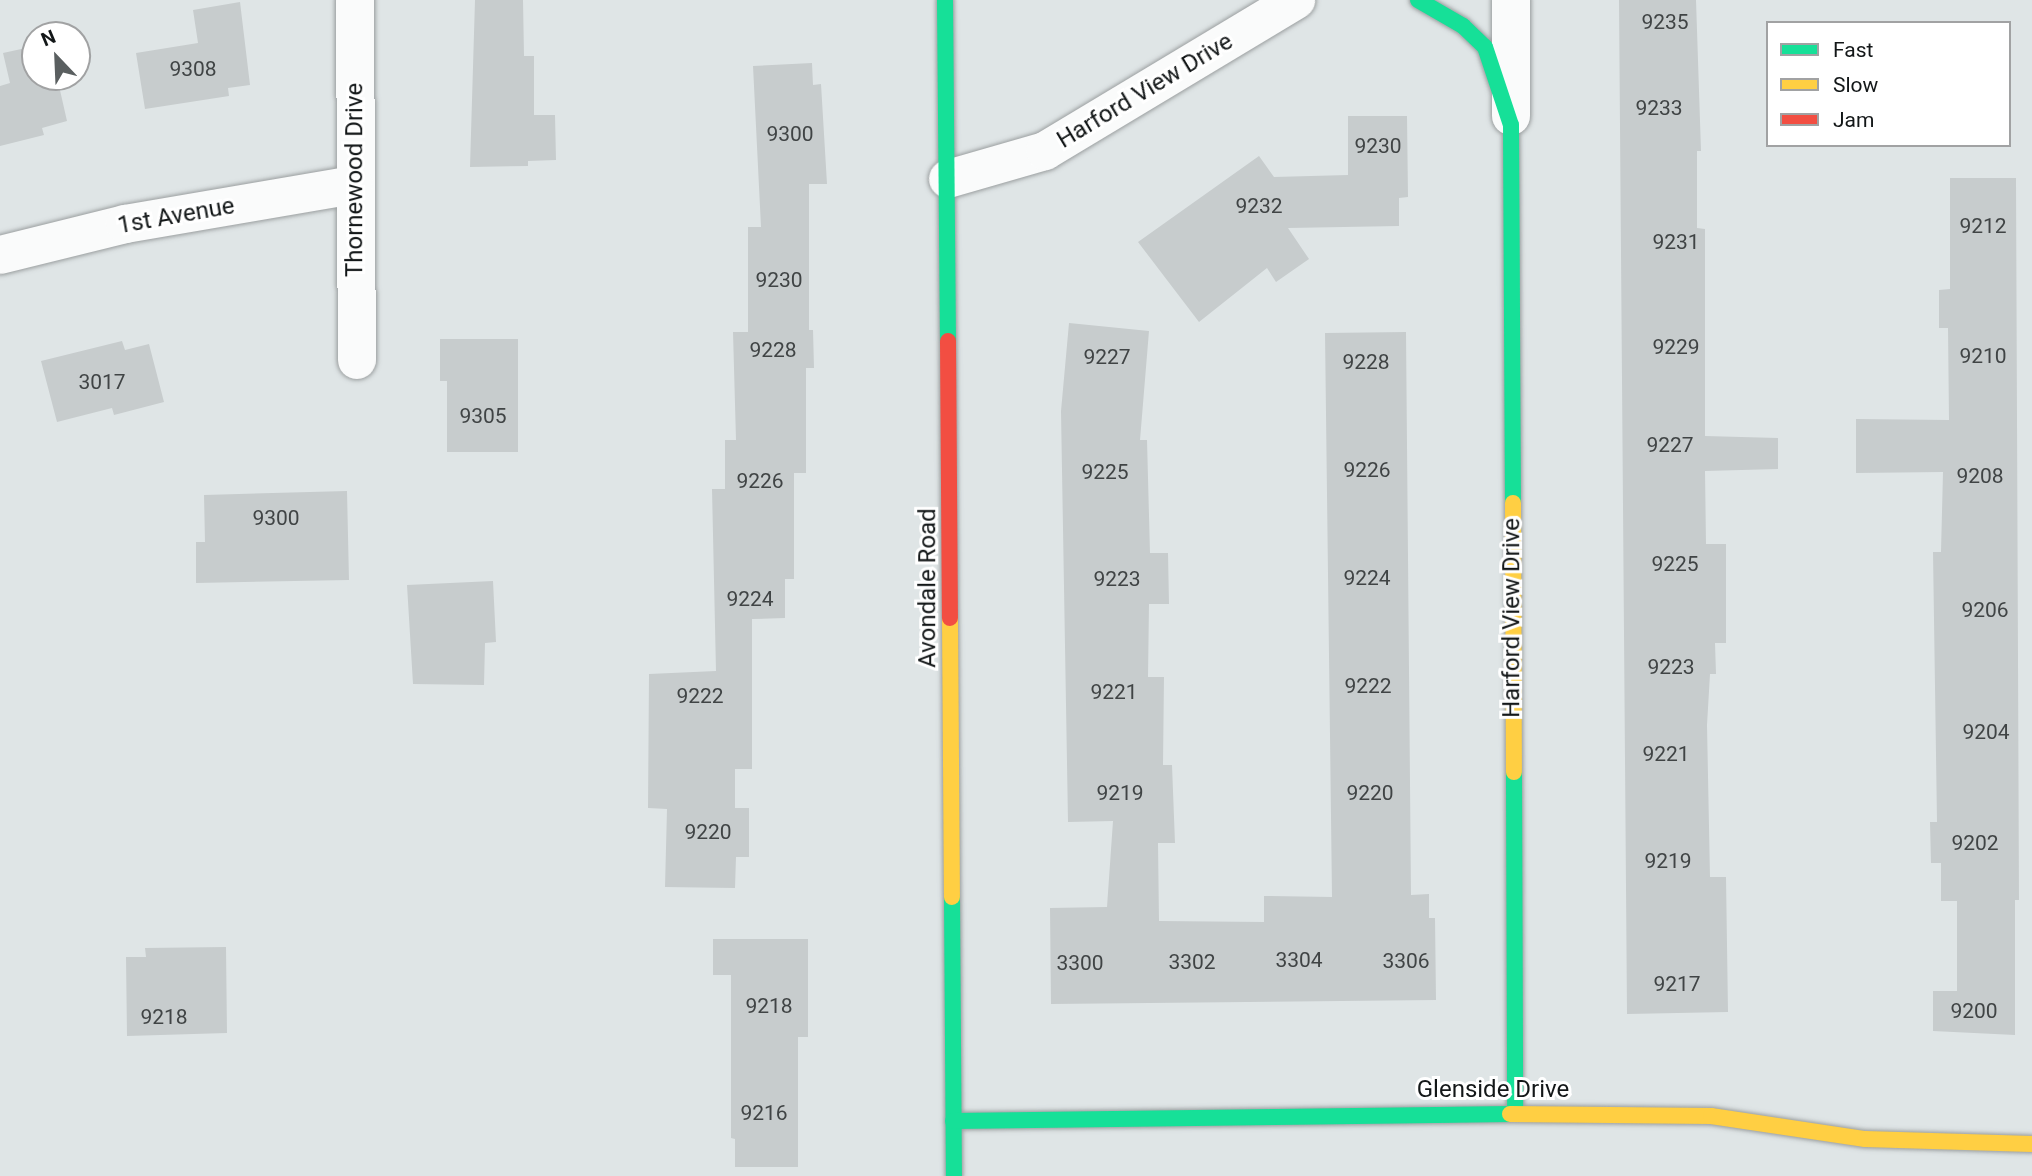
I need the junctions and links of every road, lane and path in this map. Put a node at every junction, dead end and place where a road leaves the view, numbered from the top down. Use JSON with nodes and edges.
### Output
{"nodes":[{"id":1,"x":355,"y":0,"type":"edge"},
{"id":2,"x":945,"y":0,"type":"edge"},
{"id":3,"x":1296,"y":0,"type":"edge"},
{"id":4,"x":1418,"y":0,"type":"edge"},
{"id":5,"x":1511,"y":0,"type":"edge"},
{"id":6,"x":1511,"y":125,"type":"junction"},
{"id":7,"x":948,"y":179,"type":"junction"},
{"id":8,"x":354,"y":185,"type":"junction"},
{"id":9,"x":0,"y":255,"type":"edge"},
{"id":10,"x":357,"y":360,"type":"dead end"},
{"id":11,"x":1515,"y":1111,"type":"junction"},
{"id":12,"x":953,"y":1121,"type":"junction"},
{"id":13,"x":2032,"y":1144,"type":"edge"},
{"id":14,"x":954,"y":1176,"type":"edge"}],
"edges":[{"from":1,"to":8,"type":"street","name":"Thornewood Drive"},
{"from":2,"to":7,"type":"street","name":"Avondale Road"},
{"from":3,"to":7,"type":"street","name":"Harford View Drive"},
{"from":4,"to":6,"type":"street","name":"Harford View Drive"},
{"from":5,"to":6,"type":"street","name":"Harford View Drive"},
{"from":6,"to":11,"type":"street","name":"Harford View Drive"},
{"from":7,"to":12,"type":"street","name":"Avondale Road"},
{"from":8,"to":9,"type":"street","name":"1st Avenue"},
{"from":8,"to":10,"type":"street","name":"Thornewood Drive"},
{"from":11,"to":12,"type":"street","name":"Glenside Drive"},
{"from":11,"to":13,"type":"street","name":"Glenside Drive"},
{"from":12,"to":14,"type":"street","name":"Avondale Road"}]}
